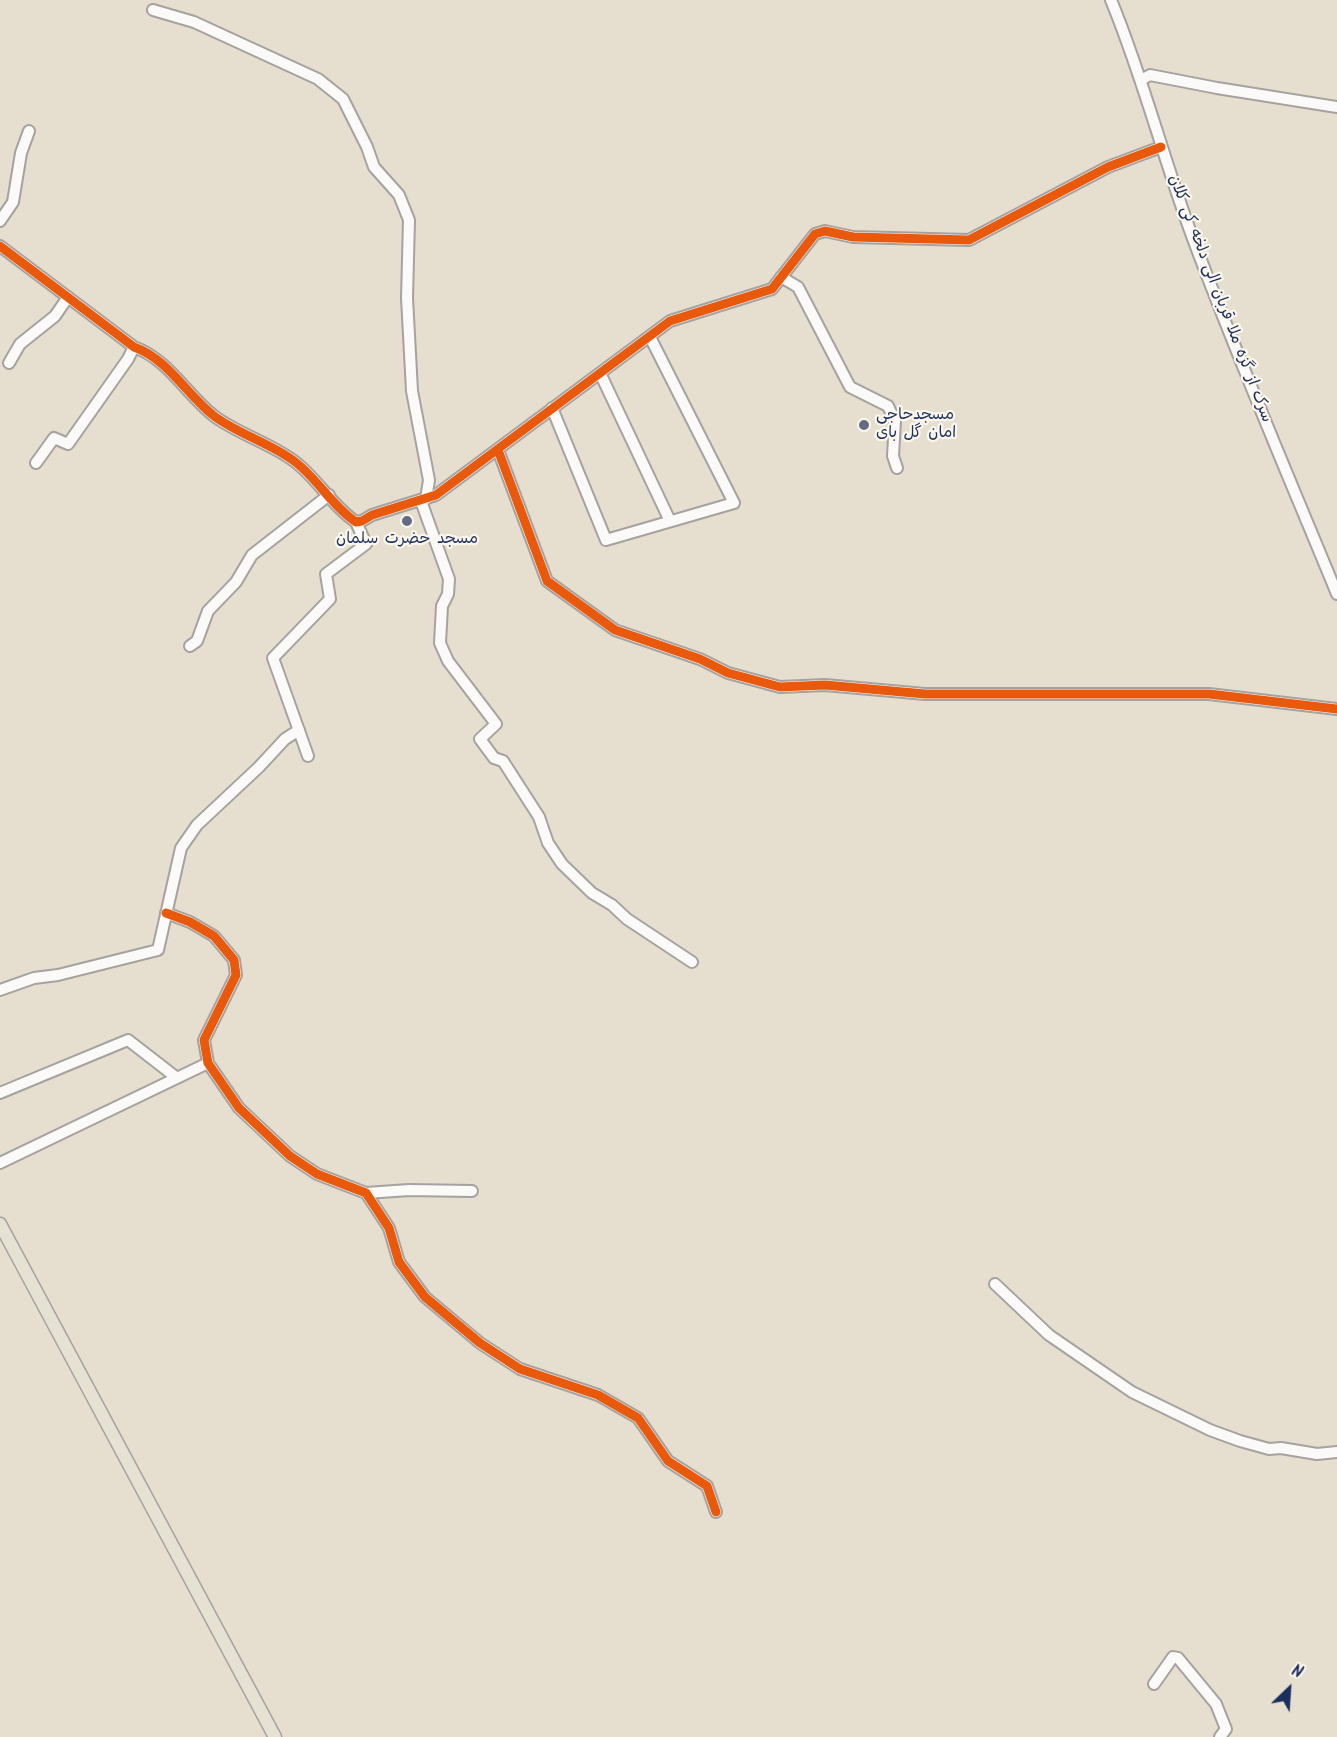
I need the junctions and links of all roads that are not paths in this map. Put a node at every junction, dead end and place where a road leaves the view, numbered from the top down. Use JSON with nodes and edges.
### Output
{"nodes":[{"id":1,"x":1111,"y":0,"type":"edge"},
{"id":2,"x":153,"y":10,"type":"dead end"},
{"id":3,"x":1141,"y":80,"type":"junction"},
{"id":4,"x":1337,"y":107,"type":"edge"},
{"id":5,"x":28,"y":131,"type":"dead end"},
{"id":6,"x":1161,"y":147,"type":"junction"},
{"id":7,"x":0,"y":221,"type":"edge"},
{"id":8,"x":0,"y":246,"type":"edge"},
{"id":9,"x":782,"y":277,"type":"junction"},
{"id":10,"x":68,"y":297,"type":"junction"},
{"id":11,"x":650,"y":337,"type":"junction"},
{"id":12,"x":134,"y":347,"type":"junction"},
{"id":13,"x":9,"y":363,"type":"dead end"},
{"id":14,"x":600,"y":373,"type":"junction"},
{"id":15,"x":552,"y":408,"type":"junction"},
{"id":16,"x":498,"y":450,"type":"junction"},
{"id":17,"x":36,"y":463,"type":"dead end"},
{"id":18,"x":897,"y":468,"type":"dead end"},
{"id":19,"x":329,"y":495,"type":"junction"},
{"id":20,"x":424,"y":500,"type":"junction"},
{"id":21,"x":670,"y":521,"type":"junction"},
{"id":22,"x":356,"y":522,"type":"junction"},
{"id":23,"x":1337,"y":594,"type":"edge"},
{"id":24,"x":190,"y":645,"type":"dead end"},
{"id":25,"x":1337,"y":709,"type":"edge"},
{"id":26,"x":299,"y":730,"type":"junction"},
{"id":27,"x":308,"y":756,"type":"dead end"},
{"id":28,"x":166,"y":913,"type":"junction"},
{"id":29,"x":692,"y":962,"type":"dead end"},
{"id":30,"x":0,"y":990,"type":"edge"},
{"id":31,"x":208,"y":1063,"type":"junction"},
{"id":32,"x":177,"y":1078,"type":"junction"},
{"id":33,"x":0,"y":1092,"type":"edge"},
{"id":34,"x":0,"y":1163,"type":"edge"},
{"id":35,"x":472,"y":1191,"type":"dead end"},
{"id":36,"x":366,"y":1193,"type":"junction"},
{"id":37,"x":0,"y":1224,"type":"edge"},
{"id":38,"x":995,"y":1284,"type":"dead end"},
{"id":39,"x":1337,"y":1452,"type":"edge"},
{"id":40,"x":716,"y":1512,"type":"dead end"},
{"id":41,"x":1155,"y":1684,"type":"dead end"},
{"id":42,"x":275,"y":1737,"type":"edge"},
{"id":43,"x":1220,"y":1737,"type":"edge"}],
"edges":[{"from":1,"to":3,"type":"street","name":"سرک از گزه ملا قربان الی دلخه کی کلان"},
{"from":2,"to":20,"type":"street"},
{"from":3,"to":4,"type":"street"},
{"from":3,"to":6,"type":"street","name":"سرک از گزه ملا قربان الی دلخه کی کلان"},
{"from":5,"to":7,"type":"street"},
{"from":6,"to":9,"type":"street"},
{"from":6,"to":23,"type":"street","name":"سرک از گزه ملا قربان الی دلخه کی کلان"},
{"from":8,"to":10,"type":"street"},
{"from":9,"to":11,"type":"street"},
{"from":9,"to":18,"type":"street"},
{"from":10,"to":12,"type":"street"},
{"from":10,"to":13,"type":"street"},
{"from":11,"to":14,"type":"street"},
{"from":11,"to":21,"type":"street"},
{"from":12,"to":17,"type":"street"},
{"from":12,"to":19,"type":"street"},
{"from":14,"to":15,"type":"street"},
{"from":14,"to":21,"type":"street"},
{"from":15,"to":16,"type":"street"},
{"from":15,"to":21,"type":"street"},
{"from":16,"to":20,"type":"street"},
{"from":16,"to":25,"type":"street"},
{"from":19,"to":22,"type":"street"},
{"from":19,"to":24,"type":"street"},
{"from":20,"to":22,"type":"street"},
{"from":20,"to":29,"type":"street"},
{"from":22,"to":26,"type":"street"},
{"from":26,"to":27,"type":"street"},
{"from":26,"to":28,"type":"street"},
{"from":28,"to":30,"type":"street"},
{"from":28,"to":31,"type":"street"},
{"from":31,"to":32,"type":"street"},
{"from":31,"to":36,"type":"street"},
{"from":32,"to":33,"type":"street"},
{"from":32,"to":34,"type":"street"},
{"from":35,"to":36,"type":"street"},
{"from":36,"to":40,"type":"street"},
{"from":37,"to":42,"type":"main road"},
{"from":38,"to":39,"type":"street"},
{"from":41,"to":43,"type":"street"}]}
